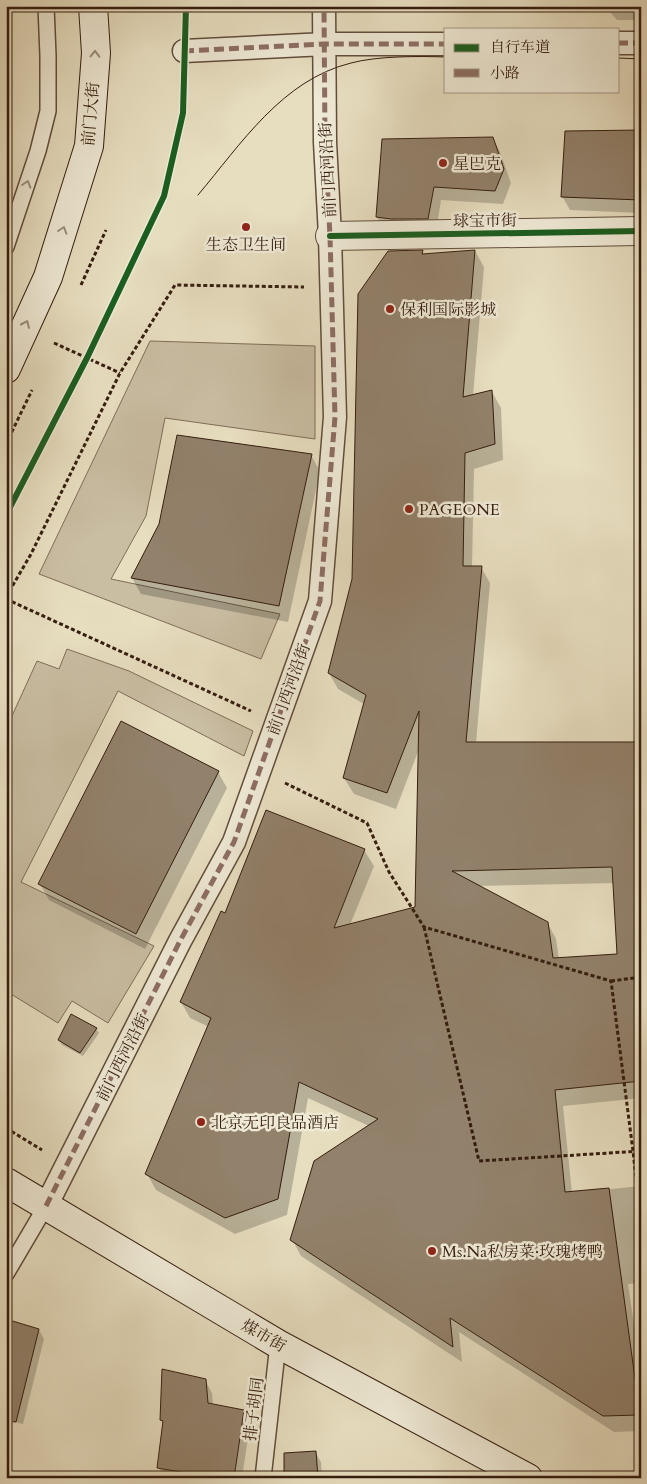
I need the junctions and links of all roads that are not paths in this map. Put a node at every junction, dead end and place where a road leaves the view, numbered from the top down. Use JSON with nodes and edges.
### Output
{"nodes":[{"id":1,"x":46,"y":6,"type":"edge"},
{"id":2,"x":93,"y":6,"type":"edge"},
{"id":3,"x":324,"y":6,"type":"edge"},
{"id":4,"x":620,"y":43,"type":"edge"},
{"id":5,"x":641,"y":43,"type":"edge"},
{"id":6,"x":325,"y":44,"type":"junction"},
{"id":7,"x":444,"y":44,"type":"edge"},
{"id":8,"x":184,"y":51,"type":"dead end"},
{"id":9,"x":641,"y":231,"type":"edge"},
{"id":10,"x":330,"y":236,"type":"junction"},
{"id":11,"x":6,"y":247,"type":"edge"},
{"id":12,"x":6,"y":369,"type":"edge"},
{"id":13,"x":6,"y":1182,"type":"edge"},
{"id":14,"x":46,"y":1206,"type":"junction"},
{"id":15,"x":6,"y":1274,"type":"edge"},
{"id":16,"x":278,"y":1344,"type":"junction"},
{"id":17,"x":262,"y":1478,"type":"edge"},
{"id":18,"x":528,"y":1478,"type":"edge"}],
"edges":[{"from":11,"to":1,"type":"lane","one_way":true},
{"from":12,"to":2,"type":"main road","name":"前门大街","one_way":true},
{"from":3,"to":6,"type":"street","name":"前门西河沿街"},
{"from":4,"to":5,"type":"street"},
{"from":6,"to":7,"type":"street"},
{"from":6,"to":8,"type":"street"},
{"from":6,"to":10,"type":"street","name":"前门西河沿街"},
{"from":9,"to":10,"type":"main road","name":"球宝市街"},
{"from":10,"to":14,"type":"street","name":"前门西河沿街"},
{"from":13,"to":14,"type":"main road","name":"煤市街"},
{"from":14,"to":15,"type":"lane","name":"前门西河沿街"},
{"from":14,"to":16,"type":"main road","name":"煤市街"},
{"from":16,"to":17,"type":"lane","name":"排子胡同"},
{"from":16,"to":18,"type":"main road","name":"煤市街"}]}
